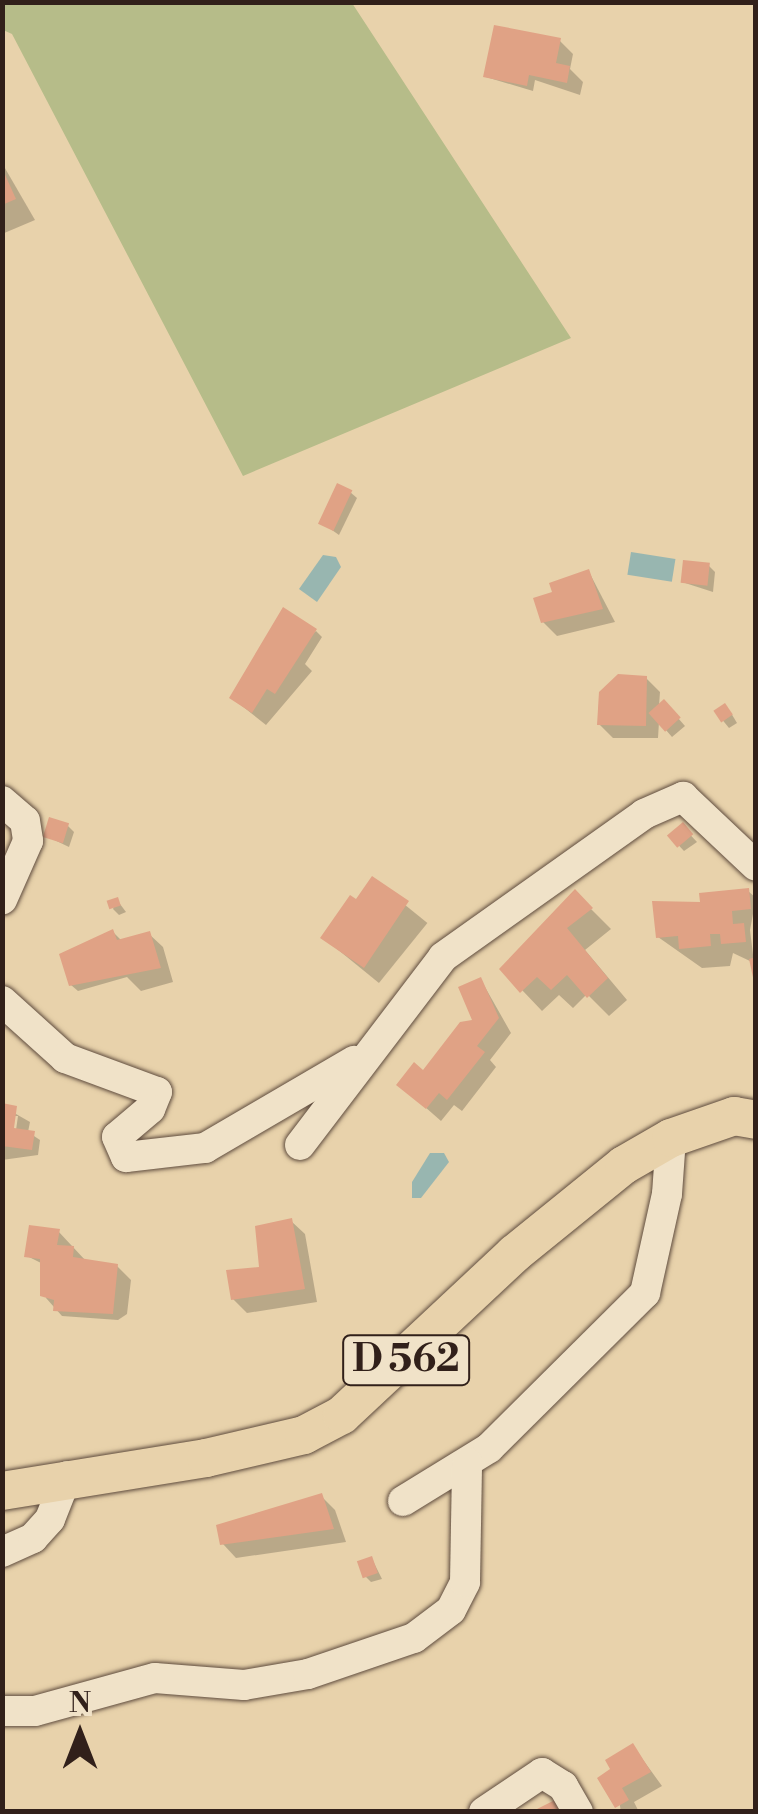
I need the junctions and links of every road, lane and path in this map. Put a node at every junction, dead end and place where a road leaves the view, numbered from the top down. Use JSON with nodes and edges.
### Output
{"nodes":[{"id":1,"x":2,"y":801,"type":"edge"},
{"id":2,"x":756,"y":866,"type":"edge"},
{"id":3,"x":2,"y":900,"type":"edge"},
{"id":4,"x":2,"y":1001,"type":"edge"},
{"id":5,"x":365,"y":1054,"type":"junction"},
{"id":6,"x":756,"y":1120,"type":"edge"},
{"id":7,"x":672,"y":1138,"type":"junction"},
{"id":8,"x":300,"y":1145,"type":"dead end"},
{"id":9,"x":466,"y":1464,"type":"junction"},
{"id":10,"x":67,"y":1476,"type":"junction"},
{"id":11,"x":2,"y":1491,"type":"edge"},
{"id":12,"x":403,"y":1500,"type":"dead end"},
{"id":13,"x":2,"y":1552,"type":"edge"},
{"id":14,"x":2,"y":1710,"type":"edge"},
{"id":15,"x":484,"y":1812,"type":"edge"},
{"id":16,"x":578,"y":1812,"type":"edge"}],
"edges":[{"from":1,"to":3,"type":"lane"},
{"from":2,"to":5,"type":"lane"},
{"from":4,"to":5,"type":"lane"},
{"from":5,"to":8,"type":"lane"},
{"from":6,"to":7,"type":"main road","number":"D 562"},
{"from":7,"to":9,"type":"lane"},
{"from":7,"to":10,"type":"main road","number":"D 562"},
{"from":9,"to":12,"type":"lane"},
{"from":9,"to":14,"type":"lane"},
{"from":10,"to":11,"type":"main road","number":"D 562"},
{"from":10,"to":13,"type":"lane"},
{"from":15,"to":16,"type":"lane"}]}
